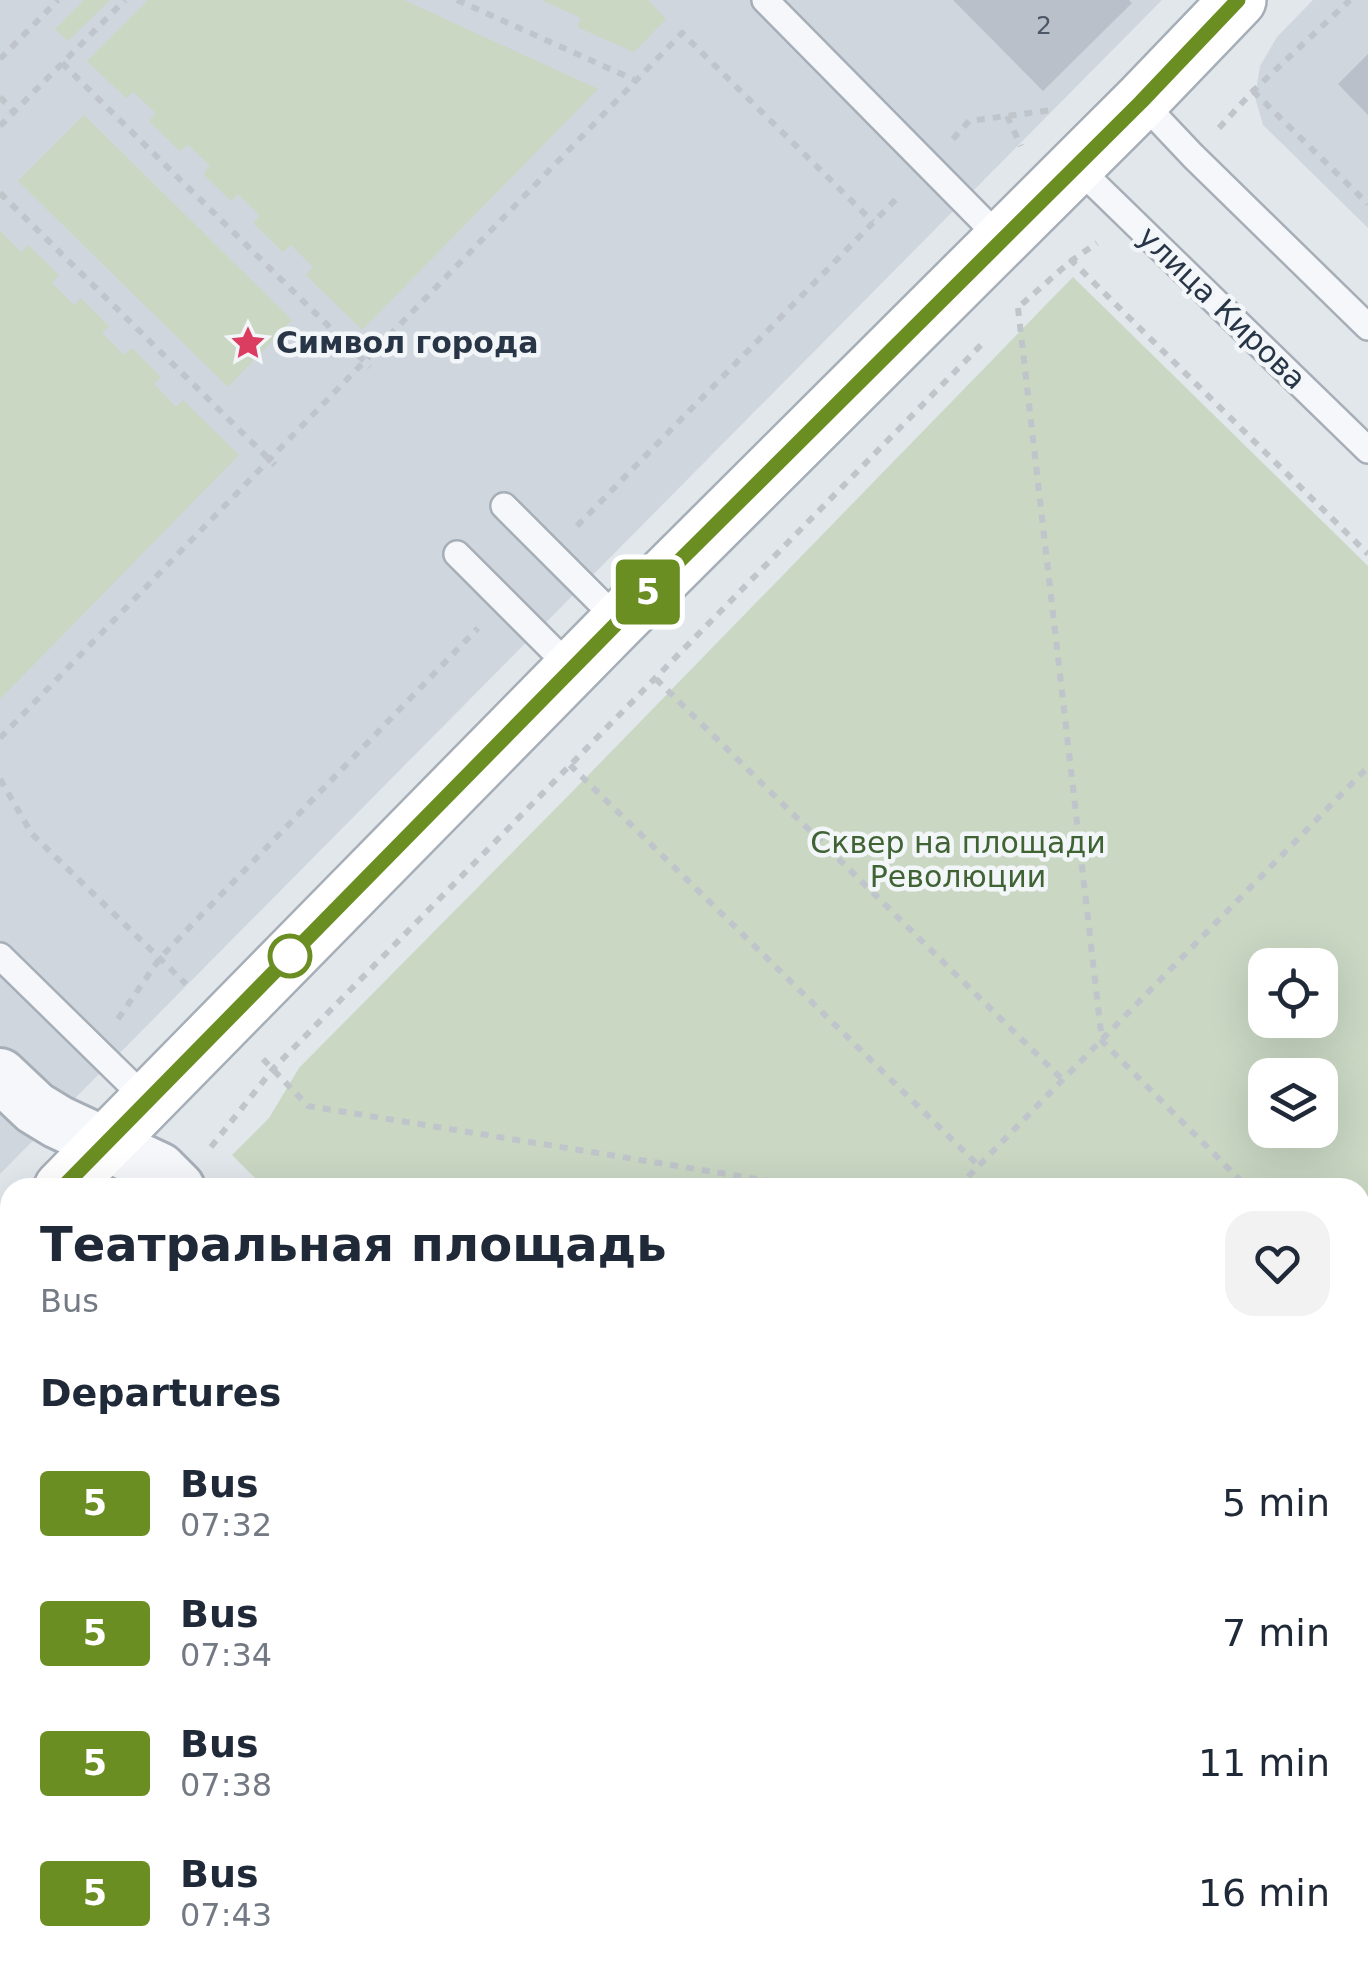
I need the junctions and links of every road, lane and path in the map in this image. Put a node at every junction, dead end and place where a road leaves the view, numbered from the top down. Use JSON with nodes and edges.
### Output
{"nodes":[{"id":1,"x":58,"y":0,"type":"edge"},
{"id":2,"x":125,"y":0,"type":"edge"},
{"id":3,"x":457,"y":0,"type":"edge"},
{"id":4,"x":764,"y":0,"type":"edge"},
{"id":5,"x":1238,"y":0,"type":"edge"},
{"id":6,"x":0,"y":58,"type":"edge"},
{"id":7,"x":62,"y":63,"type":"junction"},
{"id":8,"x":637,"y":81,"type":"junction"},
{"id":9,"x":1253,"y":90,"type":"dead end"},
{"id":10,"x":0,"y":97,"type":"edge"},
{"id":11,"x":1141,"y":102,"type":"junction"},
{"id":12,"x":14,"y":112,"type":"junction"},
{"id":13,"x":0,"y":126,"type":"edge"},
{"id":14,"x":1076,"y":166,"type":"junction"},
{"id":15,"x":0,"y":193,"type":"edge"},
{"id":16,"x":1368,"y":204,"type":"edge"},
{"id":17,"x":874,"y":222,"type":"dead end"},
{"id":18,"x":1002,"y":240,"type":"junction"},
{"id":19,"x":1072,"y":261,"type":"dead end"},
{"id":20,"x":1004,"y":322,"type":"dead end"},
{"id":21,"x":1368,"y":328,"type":"edge"},
{"id":22,"x":990,"y":336,"type":"dead end"},
{"id":23,"x":368,"y":364,"type":"junction"},
{"id":24,"x":1368,"y":450,"type":"edge"},
{"id":25,"x":272,"y":462,"type":"junction"},
{"id":26,"x":504,"y":506,"type":"dead end"},
{"id":27,"x":457,"y":554,"type":"dead end"},
{"id":28,"x":1368,"y":554,"type":"edge"},
{"id":29,"x":620,"y":620,"type":"junction"},
{"id":30,"x":573,"y":670,"type":"junction"},
{"id":31,"x":656,"y":679,"type":"junction"},
{"id":32,"x":0,"y":738,"type":"edge"},
{"id":33,"x":570,"y":765,"type":"junction"},
{"id":34,"x":1368,"y":768,"type":"edge"},
{"id":35,"x":0,"y":778,"type":"edge"},
{"id":36,"x":0,"y":956,"type":"edge"},
{"id":37,"x":160,"y":958,"type":"dead end"},
{"id":38,"x":1102,"y":1040,"type":"junction"},
{"id":39,"x":273,"y":1069,"type":"junction"},
{"id":40,"x":0,"y":1075,"type":"edge"},
{"id":41,"x":1062,"y":1079,"type":"junction"},
{"id":42,"x":147,"y":1100,"type":"junction"},
{"id":43,"x":104,"y":1143,"type":"junction"},
{"id":44,"x":978,"y":1165,"type":"junction"},
{"id":45,"x":71,"y":1178,"type":"edge"},
{"id":46,"x":168,"y":1178,"type":"edge"},
{"id":47,"x":184,"y":1178,"type":"edge"},
{"id":48,"x":751,"y":1178,"type":"edge"},
{"id":49,"x":966,"y":1178,"type":"edge"},
{"id":50,"x":1238,"y":1178,"type":"edge"}],
"edges":[{"from":1,"to":6,"type":"path"},
{"from":2,"to":7,"type":"path"},
{"from":3,"to":8,"type":"path"},
{"from":4,"to":18,"type":"lane"},
{"from":5,"to":11,"type":"street"},
{"from":7,"to":12,"type":"path"},
{"from":7,"to":23,"type":"path"},
{"from":8,"to":17,"type":"path"},
{"from":8,"to":23,"type":"path"},
{"from":9,"to":16,"type":"path"},
{"from":10,"to":12,"type":"path"},
{"from":11,"to":14,"type":"street"},
{"from":11,"to":21,"type":"lane"},
{"from":12,"to":13,"type":"path"},
{"from":14,"to":18,"type":"street"},
{"from":14,"to":24,"type":"lane","name":"улица Кирова"},
{"from":15,"to":25,"type":"path"},
{"from":18,"to":29,"type":"street"},
{"from":19,"to":28,"type":"path"},
{"from":20,"to":38,"type":"path"},
{"from":22,"to":31,"type":"path"},
{"from":23,"to":25,"type":"path"},
{"from":25,"to":32,"type":"path"},
{"from":26,"to":29,"type":"lane"},
{"from":27,"to":30,"type":"lane"},
{"from":29,"to":30,"type":"street"},
{"from":30,"to":42,"type":"street"},
{"from":31,"to":33,"type":"path"},
{"from":31,"to":41,"type":"path"},
{"from":33,"to":39,"type":"path"},
{"from":33,"to":44,"type":"path"},
{"from":34,"to":38,"type":"path"},
{"from":35,"to":37,"type":"path"},
{"from":36,"to":42,"type":"lane"},
{"from":38,"to":41,"type":"path"},
{"from":38,"to":50,"type":"path"},
{"from":39,"to":47,"type":"path"},
{"from":39,"to":48,"type":"path"},
{"from":40,"to":43,"type":"street"},
{"from":41,"to":44,"type":"path"},
{"from":42,"to":43,"type":"street"},
{"from":43,"to":45,"type":"street"},
{"from":43,"to":46,"type":"street"},
{"from":44,"to":49,"type":"path"}]}
